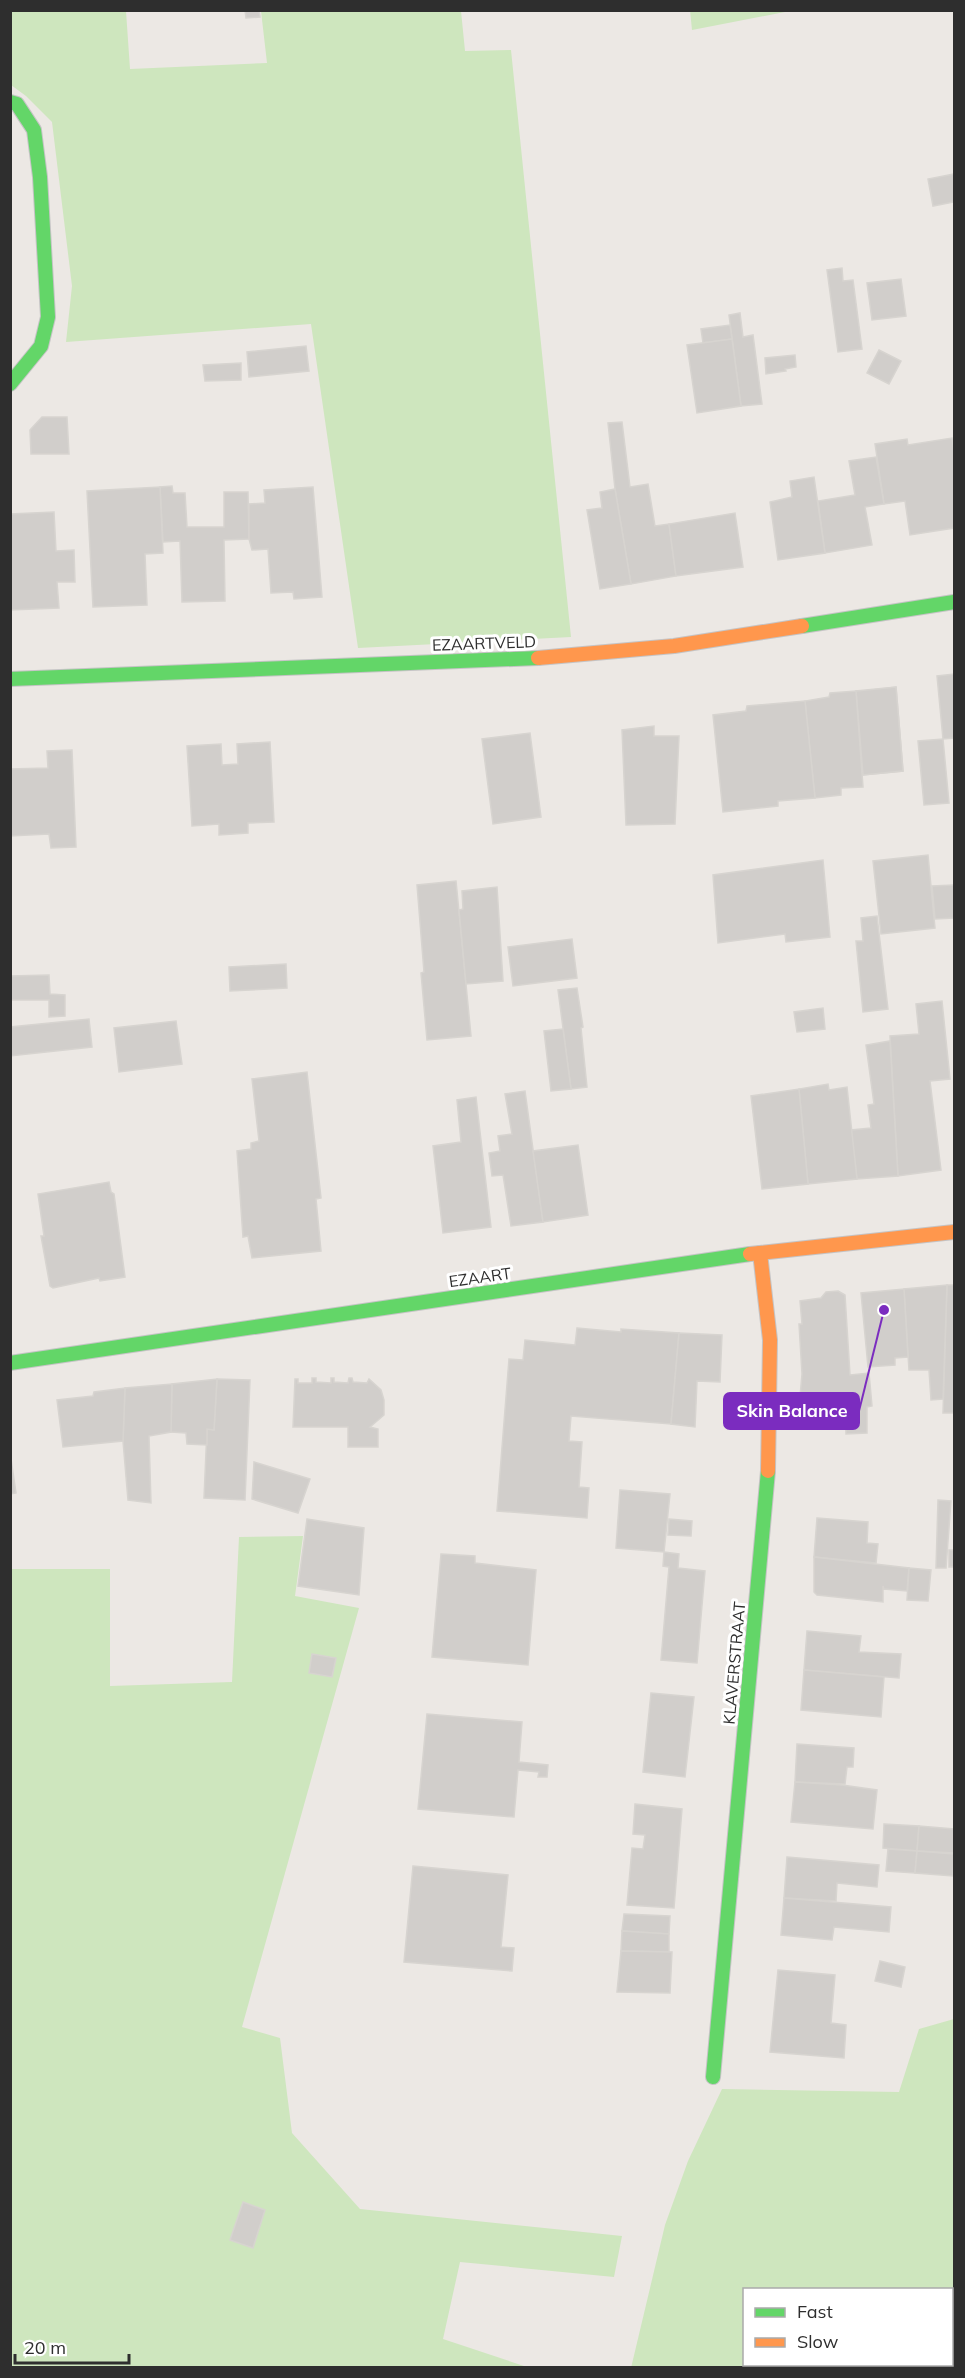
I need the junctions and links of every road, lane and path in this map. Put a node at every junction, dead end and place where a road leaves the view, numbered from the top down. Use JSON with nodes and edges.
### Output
{"nodes":[{"id":1,"x":10,"y":102,"type":"edge"},
{"id":2,"x":10,"y":384,"type":"edge"},
{"id":3,"x":954,"y":602,"type":"edge"},
{"id":4,"x":10,"y":679,"type":"edge"},
{"id":5,"x":954,"y":1232,"type":"edge"},
{"id":6,"x":760,"y":1253,"type":"junction"},
{"id":7,"x":10,"y":1363,"type":"edge"},
{"id":8,"x":713,"y":2077,"type":"dead end"}],
"edges":[{"from":1,"to":2,"type":"street"},
{"from":3,"to":4,"type":"street","name":"EZAARTVELD"},
{"from":5,"to":6,"type":"street","name":"EZAART"},
{"from":6,"to":7,"type":"street","name":"EZAART"},
{"from":6,"to":8,"type":"street","name":"KLAVERSTRAAT"}]}
